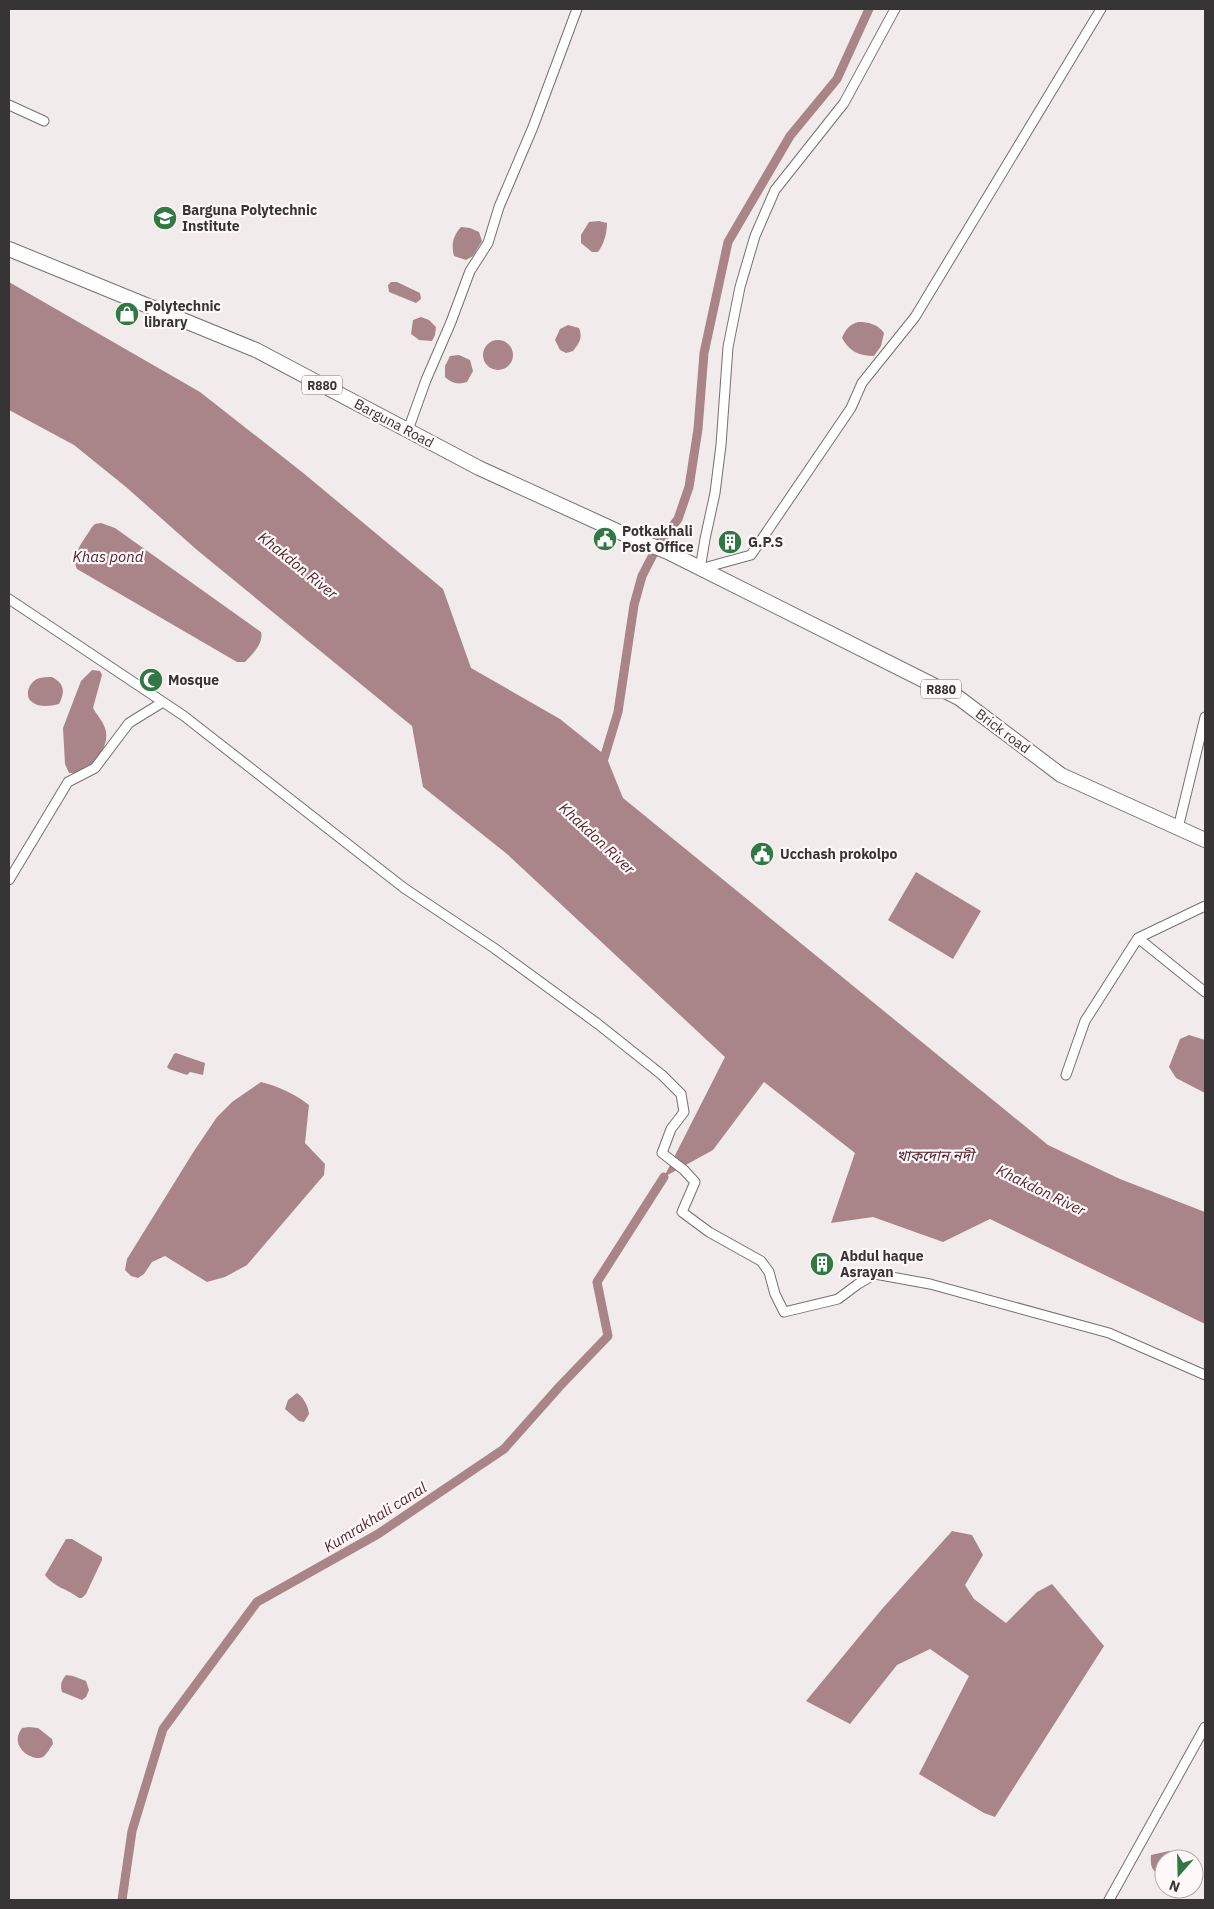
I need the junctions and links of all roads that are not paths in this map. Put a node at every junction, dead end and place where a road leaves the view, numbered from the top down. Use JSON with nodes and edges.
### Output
{"nodes":[{"id":1,"x":577,"y":9,"type":"edge"},
{"id":2,"x":895,"y":9,"type":"edge"},
{"id":3,"x":1101,"y":9,"type":"edge"},
{"id":4,"x":9,"y":105,"type":"edge"},
{"id":5,"x":44,"y":121,"type":"dead end"},
{"id":6,"x":9,"y":249,"type":"edge"},
{"id":7,"x":408,"y":430,"type":"junction"},
{"id":8,"x":668,"y":552,"type":"joint"},
{"id":9,"x":700,"y":568,"type":"junction"},
{"id":10,"x":9,"y":600,"type":"edge"},
{"id":11,"x":163,"y":702,"type":"junction"},
{"id":12,"x":1205,"y":717,"type":"edge"},
{"id":13,"x":1178,"y":828,"type":"junction"},
{"id":14,"x":1205,"y":840,"type":"edge"},
{"id":15,"x":9,"y":880,"type":"edge"},
{"id":16,"x":1205,"y":906,"type":"edge"},
{"id":17,"x":1138,"y":938,"type":"junction"},
{"id":18,"x":1205,"y":992,"type":"edge"},
{"id":19,"x":1066,"y":1075,"type":"dead end"},
{"id":20,"x":1205,"y":1375,"type":"edge"},
{"id":21,"x":1205,"y":1727,"type":"edge"},
{"id":22,"x":1109,"y":1900,"type":"edge"}],
"edges":[{"from":1,"to":7,"type":"street"},
{"from":2,"to":9,"type":"street"},
{"from":3,"to":9,"type":"street"},
{"from":4,"to":5,"type":"street"},
{"from":6,"to":7,"type":"main road","name":"Barguna Road","number":"R880"},
{"from":7,"to":8,"type":"main road","name":"Barguna Road","number":"R880"},
{"from":8,"to":9,"type":"main road","name":"Brick road","number":"R880"},
{"from":9,"to":13,"type":"main road","name":"Brick road","number":"R880"},
{"from":10,"to":11,"type":"street"},
{"from":11,"to":15,"type":"street"},
{"from":11,"to":20,"type":"street"},
{"from":12,"to":13,"type":"street"},
{"from":13,"to":14,"type":"main road","name":"Brick road","number":"R880"},
{"from":16,"to":17,"type":"street"},
{"from":17,"to":18,"type":"street"},
{"from":17,"to":19,"type":"street"},
{"from":21,"to":22,"type":"street"}]}
